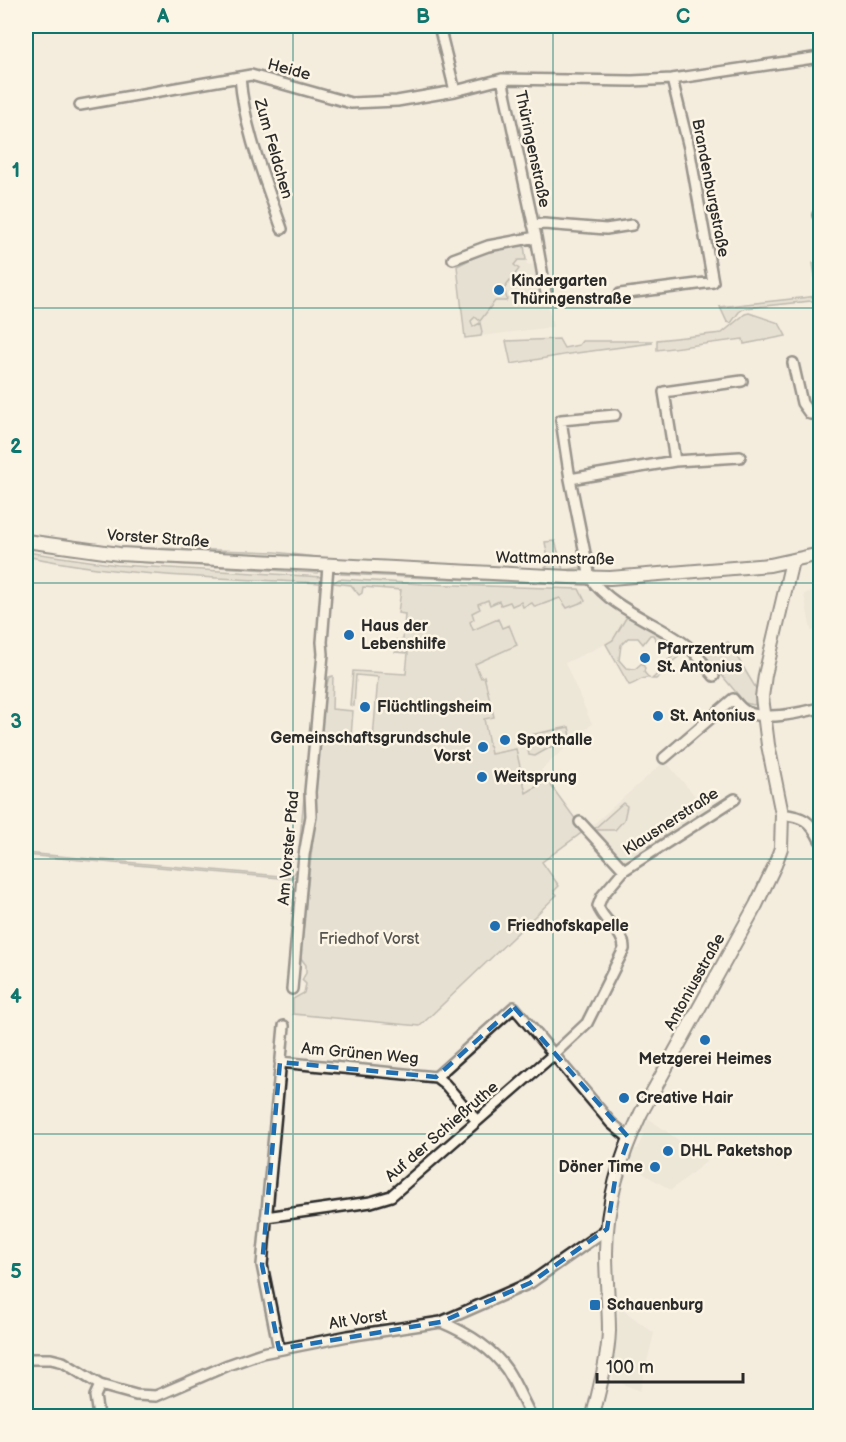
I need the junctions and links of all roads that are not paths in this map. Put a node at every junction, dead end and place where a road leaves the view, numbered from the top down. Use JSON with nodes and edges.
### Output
{"nodes":[{"id":1,"x":439,"y":26,"type":"edge"},
{"id":2,"x":820,"y":57,"type":"edge"},
{"id":3,"x":240,"y":77,"type":"junction"},
{"id":4,"x":502,"y":79,"type":"junction"},
{"id":5,"x":672,"y":79,"type":"junction"},
{"id":6,"x":455,"y":91,"type":"junction"},
{"id":7,"x":80,"y":105,"type":"dead end"},
{"id":8,"x":533,"y":225,"type":"junction"},
{"id":9,"x":632,"y":225,"type":"dead end"},
{"id":10,"x":282,"y":229,"type":"dead end"},
{"id":11,"x":536,"y":237,"type":"junction"},
{"id":12,"x":453,"y":259,"type":"dead end"},
{"id":13,"x":546,"y":293,"type":"dead end"},
{"id":14,"x":620,"y":294,"type":"dead end"},
{"id":15,"x":793,"y":363,"type":"dead end"},
{"id":16,"x":742,"y":381,"type":"dead end"},
{"id":17,"x":820,"y":414,"type":"edge"},
{"id":18,"x":615,"y":415,"type":"dead end"},
{"id":19,"x":740,"y":457,"type":"dead end"},
{"id":20,"x":675,"y":461,"type":"junction"},
{"id":21,"x":570,"y":478,"type":"junction"},
{"id":22,"x":26,"y":541,"type":"edge"},
{"id":23,"x":820,"y":554,"type":"edge"},
{"id":24,"x":792,"y":561,"type":"junction"},
{"id":25,"x":288,"y":564,"type":"joint"},
{"id":26,"x":328,"y":566,"type":"junction"},
{"id":27,"x":590,"y":578,"type":"junction"},
{"id":28,"x":714,"y":676,"type":"dead end"},
{"id":29,"x":820,"y":708,"type":"edge"},
{"id":30,"x":763,"y":715,"type":"junction"},
{"id":31,"x":664,"y":758,"type":"dead end"},
{"id":32,"x":735,"y":799,"type":"dead end"},
{"id":33,"x":782,"y":814,"type":"junction"},
{"id":34,"x":580,"y":822,"type":"dead end"},
{"id":35,"x":817,"y":826,"type":"edge"},
{"id":36,"x":820,"y":840,"type":"edge"},
{"id":37,"x":624,"y":870,"type":"junction"},
{"id":38,"x":292,"y":989,"type":"dead end"},
{"id":39,"x":284,"y":1026,"type":"dead end"},
{"id":40,"x":554,"y":1054,"type":"junction"},
{"id":41,"x":280,"y":1062,"type":"junction"},
{"id":42,"x":436,"y":1077,"type":"junction"},
{"id":43,"x":477,"y":1121,"type":"junction"},
{"id":44,"x":629,"y":1138,"type":"junction"},
{"id":45,"x":266,"y":1217,"type":"junction"},
{"id":46,"x":607,"y":1229,"type":"junction"},
{"id":47,"x":441,"y":1322,"type":"junction"},
{"id":48,"x":279,"y":1349,"type":"junction"},
{"id":49,"x":26,"y":1359,"type":"edge"},
{"id":50,"x":100,"y":1385,"type":"junction"},
{"id":51,"x":98,"y":1416,"type":"edge"},
{"id":52,"x":531,"y":1416,"type":"edge"},
{"id":53,"x":593,"y":1416,"type":"edge"}],
"edges":[{"from":1,"to":6,"type":"street"},
{"from":2,"to":5,"type":"street","name":"Heide"},
{"from":3,"to":6,"type":"street","name":"Heide"},
{"from":3,"to":7,"type":"street","name":"Heide"},
{"from":3,"to":10,"type":"street","name":"Zum Feldchen"},
{"from":4,"to":5,"type":"street","name":"Heide"},
{"from":4,"to":6,"type":"street","name":"Heide"},
{"from":4,"to":8,"type":"street","name":"Thüringenstraße"},
{"from":5,"to":14,"type":"street","name":"Brandenburgstraße"},
{"from":8,"to":9,"type":"street","name":"Thüringenstraße"},
{"from":8,"to":11,"type":"street","name":"Thüringenstraße"},
{"from":11,"to":12,"type":"street"},
{"from":11,"to":13,"type":"street","name":"Thüringenstraße"},
{"from":15,"to":17,"type":"street"},
{"from":16,"to":20,"type":"street"},
{"from":18,"to":21,"type":"street"},
{"from":19,"to":20,"type":"street"},
{"from":20,"to":21,"type":"street"},
{"from":21,"to":27,"type":"street"},
{"from":22,"to":25,"type":"street","name":"Vorster Straße"},
{"from":23,"to":24,"type":"street","name":"Wattmannstraße"},
{"from":24,"to":27,"type":"street","name":"Wattmannstraße"},
{"from":24,"to":30,"type":"street","name":"Antoniusstraße"},
{"from":25,"to":26,"type":"street","name":"Wattmannstraße"},
{"from":26,"to":27,"type":"street","name":"Wattmannstraße"},
{"from":26,"to":38,"type":"street","name":"Am Vorster Pfad"},
{"from":27,"to":28,"type":"street"},
{"from":29,"to":30,"type":"street"},
{"from":30,"to":31,"type":"street"},
{"from":30,"to":33,"type":"street","name":"Antoniusstraße"},
{"from":32,"to":37,"type":"street","name":"Klausnerstraße"},
{"from":33,"to":35,"type":"street"},
{"from":33,"to":44,"type":"street","name":"Antoniusstraße"},
{"from":34,"to":37,"type":"street","name":"Klausnerstraße"},
{"from":35,"to":36,"type":"street"},
{"from":37,"to":40,"type":"street","name":"Klausnerstraße"},
{"from":39,"to":41,"type":"street"},
{"from":40,"to":42,"type":"street","name":"Am Grünen Weg"},
{"from":40,"to":43,"type":"street","name":"Auf der Schießruthe"},
{"from":40,"to":44,"type":"street"},
{"from":41,"to":42,"type":"street","name":"Am Grünen Weg"},
{"from":41,"to":45,"type":"street"},
{"from":42,"to":43,"type":"street","name":"Am Grünen Weg"},
{"from":43,"to":45,"type":"street","name":"Auf der Schießruthe"},
{"from":44,"to":46,"type":"street","name":"Antoniusstraße"},
{"from":45,"to":48,"type":"street"},
{"from":46,"to":47,"type":"street","name":"Alt Vorst"},
{"from":46,"to":53,"type":"street","name":"Antoniusstraße"},
{"from":47,"to":48,"type":"street","name":"Alt Vorst"},
{"from":47,"to":52,"type":"street"},
{"from":48,"to":50,"type":"street","name":"Alt Vorst"},
{"from":49,"to":50,"type":"street","name":"Alt Vorst"},
{"from":50,"to":51,"type":"street"}]}
